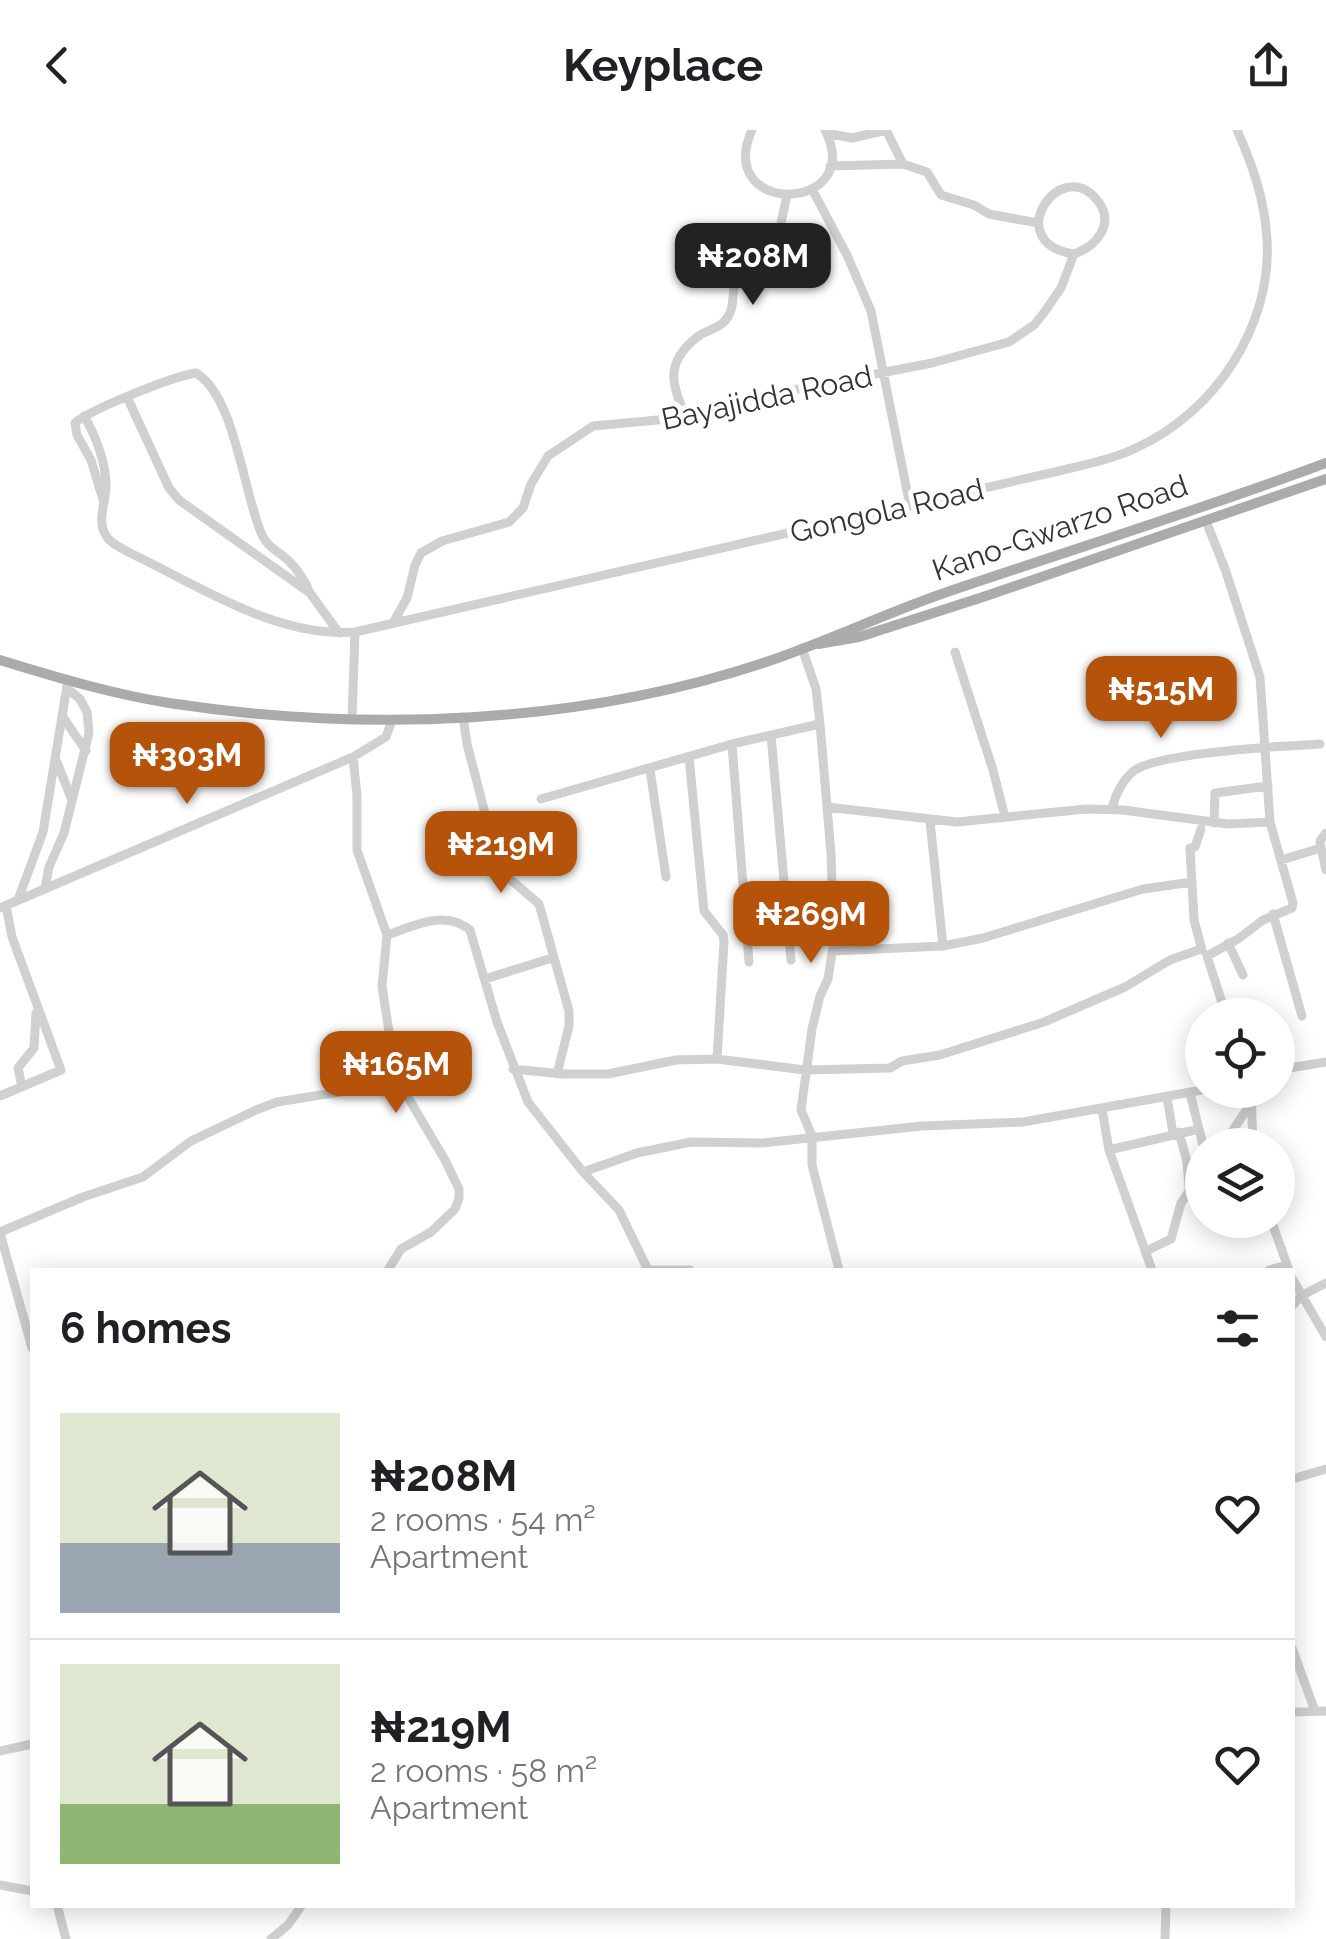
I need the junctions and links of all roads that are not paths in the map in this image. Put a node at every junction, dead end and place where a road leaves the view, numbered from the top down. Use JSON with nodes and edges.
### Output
{"nodes":[{"id":1,"x":752,"y":130,"type":"edge"},
{"id":2,"x":886,"y":130,"type":"edge"},
{"id":3,"x":1237,"y":130,"type":"edge"},
{"id":4,"x":826,"y":131,"type":"edge"},
{"id":5,"x":903,"y":164,"type":"junction"},
{"id":6,"x":830,"y":166,"type":"junction"},
{"id":7,"x":812,"y":190,"type":"junction"},
{"id":8,"x":787,"y":196,"type":"junction"},
{"id":9,"x":1038,"y":223,"type":"junction"},
{"id":10,"x":1074,"y":254,"type":"junction"},
{"id":11,"x":884,"y":374,"type":"junction"},
{"id":12,"x":128,"y":399,"type":"junction"},
{"id":13,"x":84,"y":416,"type":"junction"},
{"id":14,"x":686,"y":416,"type":"junction"},
{"id":15,"x":1326,"y":463,"type":"edge"},
{"id":16,"x":1326,"y":479,"type":"edge"},
{"id":17,"x":104,"y":504,"type":"junction"},
{"id":18,"x":910,"y":506,"type":"junction"},
{"id":19,"x":1206,"y":521,"type":"junction"},
{"id":20,"x":310,"y":593,"type":"junction"},
{"id":21,"x":393,"y":623,"type":"junction"},
{"id":22,"x":355,"y":632,"type":"junction"},
{"id":23,"x":339,"y":633,"type":"junction"},
{"id":24,"x":807,"y":646,"type":"junction"},
{"id":25,"x":955,"y":652,"type":"dead end"},
{"id":26,"x":0,"y":660,"type":"edge"},
{"id":27,"x":69,"y":685,"type":"junction"},
{"id":28,"x":463,"y":716,"type":"junction"},
{"id":29,"x":63,"y":717,"type":"junction"},
{"id":30,"x":352,"y":719,"type":"junction"},
{"id":31,"x":392,"y":720,"type":"junction"},
{"id":32,"x":820,"y":724,"type":"junction"},
{"id":33,"x":772,"y":735,"type":"junction"},
{"id":34,"x":732,"y":744,"type":"junction"},
{"id":35,"x":1320,"y":744,"type":"dead end"},
{"id":36,"x":1266,"y":746,"type":"junction"},
{"id":37,"x":86,"y":751,"type":"junction"},
{"id":38,"x":353,"y":757,"type":"junction"},
{"id":39,"x":690,"y":757,"type":"junction"},
{"id":40,"x":55,"y":759,"type":"junction"},
{"id":41,"x":650,"y":770,"type":"junction"},
{"id":42,"x":1268,"y":786,"type":"junction"},
{"id":43,"x":541,"y":799,"type":"dead end"},
{"id":44,"x":71,"y":800,"type":"junction"},
{"id":45,"x":826,"y":807,"type":"junction"},
{"id":46,"x":1112,"y":810,"type":"junction"},
{"id":47,"x":1005,"y":818,"type":"junction"},
{"id":48,"x":930,"y":821,"type":"junction"},
{"id":49,"x":1270,"y":822,"type":"junction"},
{"id":50,"x":1214,"y":823,"type":"junction"},
{"id":51,"x":1201,"y":829,"type":"dead end"},
{"id":52,"x":1326,"y":833,"type":"edge"},
{"id":53,"x":1321,"y":848,"type":"junction"},
{"id":54,"x":1281,"y":860,"type":"junction"},
{"id":55,"x":1326,"y":870,"type":"edge"},
{"id":56,"x":666,"y":878,"type":"dead end"},
{"id":57,"x":1192,"y":882,"type":"junction"},
{"id":58,"x":45,"y":888,"type":"junction"},
{"id":59,"x":18,"y":900,"type":"junction"},
{"id":60,"x":3,"y":906,"type":"edge"},
{"id":61,"x":1274,"y":914,"type":"junction"},
{"id":62,"x":387,"y":935,"type":"junction"},
{"id":63,"x":1228,"y":943,"type":"junction"},
{"id":64,"x":943,"y":946,"type":"junction"},
{"id":65,"x":833,"y":952,"type":"junction"},
{"id":66,"x":1204,"y":952,"type":"junction"},
{"id":67,"x":552,"y":958,"type":"junction"},
{"id":68,"x":790,"y":960,"type":"dead end"},
{"id":69,"x":749,"y":962,"type":"dead end"},
{"id":70,"x":1243,"y":975,"type":"dead end"},
{"id":71,"x":484,"y":979,"type":"junction"},
{"id":72,"x":1220,"y":998,"type":"edge"},
{"id":73,"x":36,"y":1006,"type":"junction"},
{"id":74,"x":1302,"y":1016,"type":"dead end"},
{"id":75,"x":717,"y":1059,"type":"junction"},
{"id":76,"x":1326,"y":1062,"type":"edge"},
{"id":77,"x":1295,"y":1067,"type":"edge"},
{"id":78,"x":513,"y":1069,"type":"junction"},
{"id":79,"x":805,"y":1070,"type":"junction"},
{"id":80,"x":557,"y":1074,"type":"junction"},
{"id":81,"x":22,"y":1088,"type":"junction"},
{"id":82,"x":346,"y":1091,"type":"dead end"},
{"id":83,"x":1185,"y":1094,"type":"edge"},
{"id":84,"x":0,"y":1095,"type":"edge"},
{"id":85,"x":1166,"y":1097,"type":"junction"},
{"id":86,"x":1102,"y":1109,"type":"junction"},
{"id":87,"x":1185,"y":1131,"type":"edge"},
{"id":88,"x":1176,"y":1133,"type":"junction"},
{"id":89,"x":812,"y":1136,"type":"junction"},
{"id":90,"x":1109,"y":1150,"type":"junction"},
{"id":91,"x":1185,"y":1171,"type":"edge"},
{"id":92,"x":583,"y":1172,"type":"junction"},
{"id":93,"x":1185,"y":1196,"type":"edge"},
{"id":94,"x":0,"y":1232,"type":"edge"},
{"id":95,"x":1278,"y":1238,"type":"edge"},
{"id":96,"x":1146,"y":1251,"type":"junction"},
{"id":97,"x":1288,"y":1267,"type":"edge"},
{"id":98,"x":389,"y":1268,"type":"edge"},
{"id":99,"x":648,"y":1268,"type":"edge"},
{"id":100,"x":838,"y":1268,"type":"edge"},
{"id":101,"x":1151,"y":1268,"type":"edge"},
{"id":102,"x":1326,"y":1283,"type":"edge"},
{"id":103,"x":1295,"y":1284,"type":"edge"},
{"id":104,"x":1301,"y":1296,"type":"junction"},
{"id":105,"x":1295,"y":1303,"type":"edge"},
{"id":106,"x":1326,"y":1337,"type":"edge"},
{"id":107,"x":30,"y":1341,"type":"edge"},
{"id":108,"x":1326,"y":1469,"type":"edge"},
{"id":109,"x":1295,"y":1478,"type":"edge"},
{"id":110,"x":1295,"y":1655,"type":"edge"},
{"id":111,"x":1321,"y":1711,"type":"edge"},
{"id":112,"x":1295,"y":1712,"type":"edge"},
{"id":113,"x":30,"y":1744,"type":"edge"},
{"id":114,"x":0,"y":1751,"type":"edge"},
{"id":115,"x":0,"y":1886,"type":"edge"},
{"id":116,"x":30,"y":1892,"type":"edge"},
{"id":117,"x":57,"y":1908,"type":"edge"},
{"id":118,"x":300,"y":1908,"type":"edge"},
{"id":119,"x":1166,"y":1908,"type":"edge"},
{"id":120,"x":66,"y":1939,"type":"edge"},
{"id":121,"x":271,"y":1939,"type":"edge"},
{"id":122,"x":1165,"y":1939,"type":"edge"}],
"edges":[{"from":1,"to":8,"type":"street"},
{"from":2,"to":4,"type":"street"},
{"from":2,"to":5,"type":"street"},
{"from":3,"to":18,"type":"street","name":"Gongola Road"},
{"from":4,"to":6,"type":"street"},
{"from":5,"to":6,"type":"street"},
{"from":5,"to":9,"type":"street"},
{"from":6,"to":7,"type":"street"},
{"from":7,"to":8,"type":"street"},
{"from":7,"to":11,"type":"street"},
{"from":8,"to":14,"type":"street"},
{"from":9,"to":10,"type":"street"},
{"from":9,"to":10,"type":"street","name":"Bayajidda Road"},
{"from":10,"to":11,"type":"street","name":"Bayajidda Road"},
{"from":11,"to":14,"type":"street","name":"Bayajidda Road"},
{"from":11,"to":18,"type":"street"},
{"from":12,"to":13,"type":"street"},
{"from":12,"to":20,"type":"street"},
{"from":12,"to":20,"type":"street"},
{"from":13,"to":17,"type":"street"},
{"from":13,"to":17,"type":"street"},
{"from":14,"to":21,"type":"street","name":"Bayajidda Road"},
{"from":15,"to":24,"type":"main road","name":"Kano-Gwarzo Road"},
{"from":16,"to":19,"type":"main road"},
{"from":17,"to":23,"type":"street","name":"Gongola Road"},
{"from":18,"to":21,"type":"street","name":"Gongola Road"},
{"from":19,"to":24,"type":"main road"},
{"from":19,"to":36,"type":"street"},
{"from":20,"to":23,"type":"street"},
{"from":21,"to":22,"type":"street","name":"Gongola Road"},
{"from":22,"to":23,"type":"street","name":"Gongola Road"},
{"from":22,"to":30,"type":"street"},
{"from":24,"to":28,"type":"main road"},
{"from":24,"to":32,"type":"street"},
{"from":25,"to":47,"type":"street"},
{"from":26,"to":27,"type":"main road"},
{"from":27,"to":29,"type":"street"},
{"from":27,"to":30,"type":"main road"},
{"from":27,"to":37,"type":"street"},
{"from":28,"to":31,"type":"main road"},
{"from":28,"to":67,"type":"street"},
{"from":29,"to":37,"type":"street"},
{"from":29,"to":40,"type":"street"},
{"from":30,"to":31,"type":"main road"},
{"from":31,"to":38,"type":"street"},
{"from":32,"to":33,"type":"street"},
{"from":32,"to":45,"type":"street"},
{"from":33,"to":34,"type":"street"},
{"from":33,"to":68,"type":"street"},
{"from":34,"to":39,"type":"street"},
{"from":34,"to":69,"type":"street"},
{"from":35,"to":36,"type":"street"},
{"from":36,"to":42,"type":"street"},
{"from":36,"to":46,"type":"street"},
{"from":37,"to":44,"type":"street"},
{"from":38,"to":58,"type":"street"},
{"from":38,"to":62,"type":"street"},
{"from":39,"to":41,"type":"street"},
{"from":39,"to":75,"type":"street"},
{"from":40,"to":44,"type":"street"},
{"from":40,"to":59,"type":"street"},
{"from":41,"to":43,"type":"street"},
{"from":41,"to":56,"type":"street"},
{"from":42,"to":49,"type":"street"},
{"from":42,"to":50,"type":"street"},
{"from":44,"to":58,"type":"street"},
{"from":45,"to":48,"type":"street"},
{"from":45,"to":65,"type":"street"},
{"from":46,"to":47,"type":"street"},
{"from":46,"to":50,"type":"street"},
{"from":47,"to":48,"type":"street"},
{"from":48,"to":64,"type":"street"},
{"from":49,"to":50,"type":"street"},
{"from":49,"to":54,"type":"street"},
{"from":51,"to":57,"type":"street"},
{"from":52,"to":53,"type":"street"},
{"from":53,"to":54,"type":"street"},
{"from":53,"to":55,"type":"street"},
{"from":54,"to":61,"type":"street"},
{"from":57,"to":64,"type":"street"},
{"from":57,"to":66,"type":"street"},
{"from":58,"to":59,"type":"street"},
{"from":59,"to":60,"type":"street"},
{"from":60,"to":73,"type":"street"},
{"from":61,"to":63,"type":"street"},
{"from":61,"to":74,"type":"street"},
{"from":62,"to":71,"type":"street"},
{"from":62,"to":98,"type":"street"},
{"from":63,"to":66,"type":"street"},
{"from":63,"to":70,"type":"street"},
{"from":64,"to":65,"type":"street"},
{"from":65,"to":79,"type":"street"},
{"from":66,"to":72,"type":"street"},
{"from":66,"to":79,"type":"street"},
{"from":67,"to":71,"type":"street"},
{"from":67,"to":80,"type":"street"},
{"from":71,"to":78,"type":"street"},
{"from":73,"to":81,"type":"street"},
{"from":73,"to":81,"type":"street"},
{"from":75,"to":79,"type":"street"},
{"from":75,"to":80,"type":"street"},
{"from":76,"to":77,"type":"street"},
{"from":78,"to":80,"type":"street"},
{"from":78,"to":92,"type":"street"},
{"from":79,"to":89,"type":"street"},
{"from":81,"to":84,"type":"street"},
{"from":82,"to":94,"type":"street"},
{"from":83,"to":85,"type":"street"},
{"from":85,"to":86,"type":"street"},
{"from":85,"to":88,"type":"street"},
{"from":86,"to":89,"type":"street"},
{"from":86,"to":90,"type":"street"},
{"from":87,"to":88,"type":"street"},
{"from":88,"to":90,"type":"street"},
{"from":88,"to":91,"type":"street"},
{"from":89,"to":92,"type":"street"},
{"from":89,"to":100,"type":"street"},
{"from":90,"to":96,"type":"street"},
{"from":92,"to":99,"type":"street"},
{"from":93,"to":96,"type":"street"},
{"from":94,"to":107,"type":"street"},
{"from":95,"to":97,"type":"street"},
{"from":96,"to":101,"type":"street"},
{"from":102,"to":104,"type":"street"},
{"from":103,"to":104,"type":"street"},
{"from":104,"to":105,"type":"street"},
{"from":104,"to":106,"type":"street"},
{"from":108,"to":109,"type":"street"},
{"from":110,"to":111,"type":"street"},
{"from":111,"to":112,"type":"street"},
{"from":113,"to":114,"type":"street"},
{"from":115,"to":116,"type":"street"},
{"from":117,"to":120,"type":"street"},
{"from":118,"to":121,"type":"street"},
{"from":119,"to":122,"type":"street"}]}
